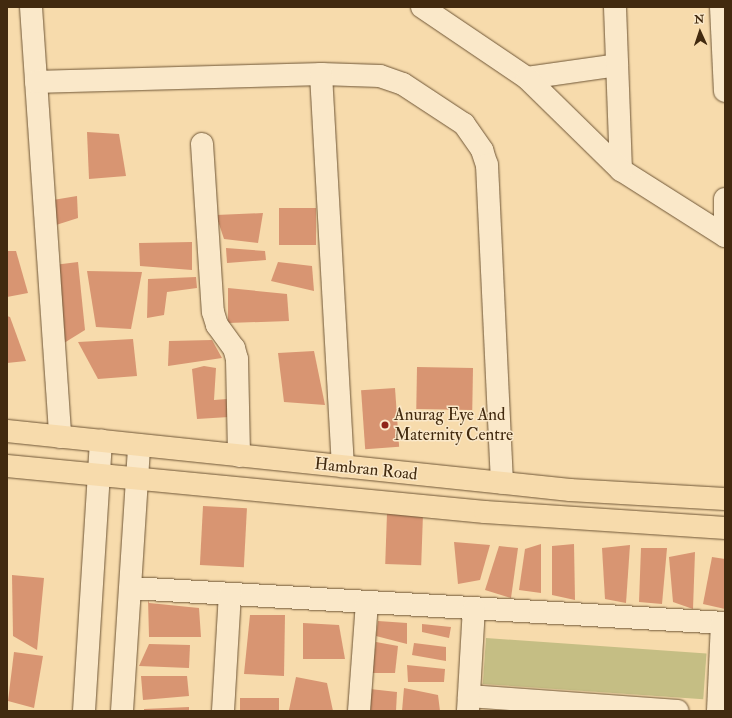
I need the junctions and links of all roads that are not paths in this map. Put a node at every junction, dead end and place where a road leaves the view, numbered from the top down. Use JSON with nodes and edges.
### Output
{"nodes":[{"id":1,"x":31,"y":7,"type":"edge"},
{"id":2,"x":422,"y":7,"type":"edge"},
{"id":3,"x":615,"y":7,"type":"edge"},
{"id":4,"x":721,"y":7,"type":"edge"},
{"id":5,"x":450,"y":16,"type":"edge"},
{"id":6,"x":617,"y":64,"type":"junction"},
{"id":7,"x":321,"y":74,"type":"junction"},
{"id":8,"x":527,"y":78,"type":"junction"},
{"id":9,"x":36,"y":82,"type":"junction"},
{"id":10,"x":725,"y":91,"type":"edge"},
{"id":11,"x":202,"y":144,"type":"dead end"},
{"id":12,"x":621,"y":170,"type":"junction"},
{"id":13,"x":725,"y":199,"type":"edge"},
{"id":14,"x":725,"y":236,"type":"edge"},
{"id":15,"x":7,"y":431,"type":"edge"},
{"id":16,"x":60,"y":437,"type":"junction"},
{"id":17,"x":101,"y":441,"type":"junction"},
{"id":18,"x":139,"y":446,"type":"junction"},
{"id":19,"x":239,"y":456,"type":"junction"},
{"id":20,"x":7,"y":466,"type":"edge"},
{"id":21,"x":343,"y":466,"type":"junction"},
{"id":22,"x":99,"y":476,"type":"junction"},
{"id":23,"x":137,"y":480,"type":"junction"},
{"id":24,"x":502,"y":483,"type":"junction"},
{"id":25,"x":725,"y":499,"type":"edge"},
{"id":26,"x":725,"y":528,"type":"edge"},
{"id":27,"x":130,"y":588,"type":"junction"},
{"id":28,"x":230,"y":594,"type":"junction"},
{"id":29,"x":367,"y":602,"type":"junction"},
{"id":30,"x":474,"y":608,"type":"junction"},
{"id":31,"x":723,"y":623,"type":"edge"},
{"id":32,"x":468,"y":704,"type":"edge"},
{"id":33,"x":84,"y":711,"type":"edge"},
{"id":34,"x":122,"y":711,"type":"edge"},
{"id":35,"x":223,"y":711,"type":"edge"},
{"id":36,"x":359,"y":711,"type":"edge"},
{"id":37,"x":677,"y":711,"type":"edge"},
{"id":38,"x":718,"y":711,"type":"edge"}],
"edges":[{"from":1,"to":9,"type":"street"},
{"from":2,"to":5,"type":"street"},
{"from":3,"to":6,"type":"street"},
{"from":4,"to":10,"type":"street"},
{"from":5,"to":8,"type":"street"},
{"from":6,"to":8,"type":"street"},
{"from":6,"to":12,"type":"street"},
{"from":7,"to":9,"type":"street"},
{"from":7,"to":21,"type":"street"},
{"from":7,"to":24,"type":"street"},
{"from":8,"to":12,"type":"street"},
{"from":9,"to":16,"type":"street"},
{"from":11,"to":19,"type":"street"},
{"from":12,"to":14,"type":"street"},
{"from":13,"to":14,"type":"street"},
{"from":15,"to":16,"type":"main road","name":"Hambran Road"},
{"from":16,"to":17,"type":"main road","name":"Hambran Road"},
{"from":17,"to":18,"type":"main road","name":"Hambran Road"},
{"from":17,"to":22,"type":"street"},
{"from":18,"to":19,"type":"main road","name":"Hambran Road"},
{"from":18,"to":23,"type":"street"},
{"from":19,"to":21,"type":"main road","name":"Hambran Road"},
{"from":20,"to":22,"type":"main road","name":"Hambran Road"},
{"from":21,"to":24,"type":"main road","name":"Hambran Road"},
{"from":22,"to":23,"type":"main road","name":"Hambran Road"},
{"from":22,"to":33,"type":"street"},
{"from":23,"to":26,"type":"main road","name":"Hambran Road"},
{"from":23,"to":27,"type":"street"},
{"from":24,"to":25,"type":"main road","name":"Hambran Road"},
{"from":27,"to":28,"type":"street"},
{"from":27,"to":34,"type":"street"},
{"from":28,"to":29,"type":"street"},
{"from":28,"to":35,"type":"street"},
{"from":29,"to":30,"type":"street"},
{"from":29,"to":36,"type":"street"},
{"from":30,"to":31,"type":"street"},
{"from":30,"to":32,"type":"street"},
{"from":31,"to":38,"type":"street"},
{"from":32,"to":37,"type":"street"}]}
